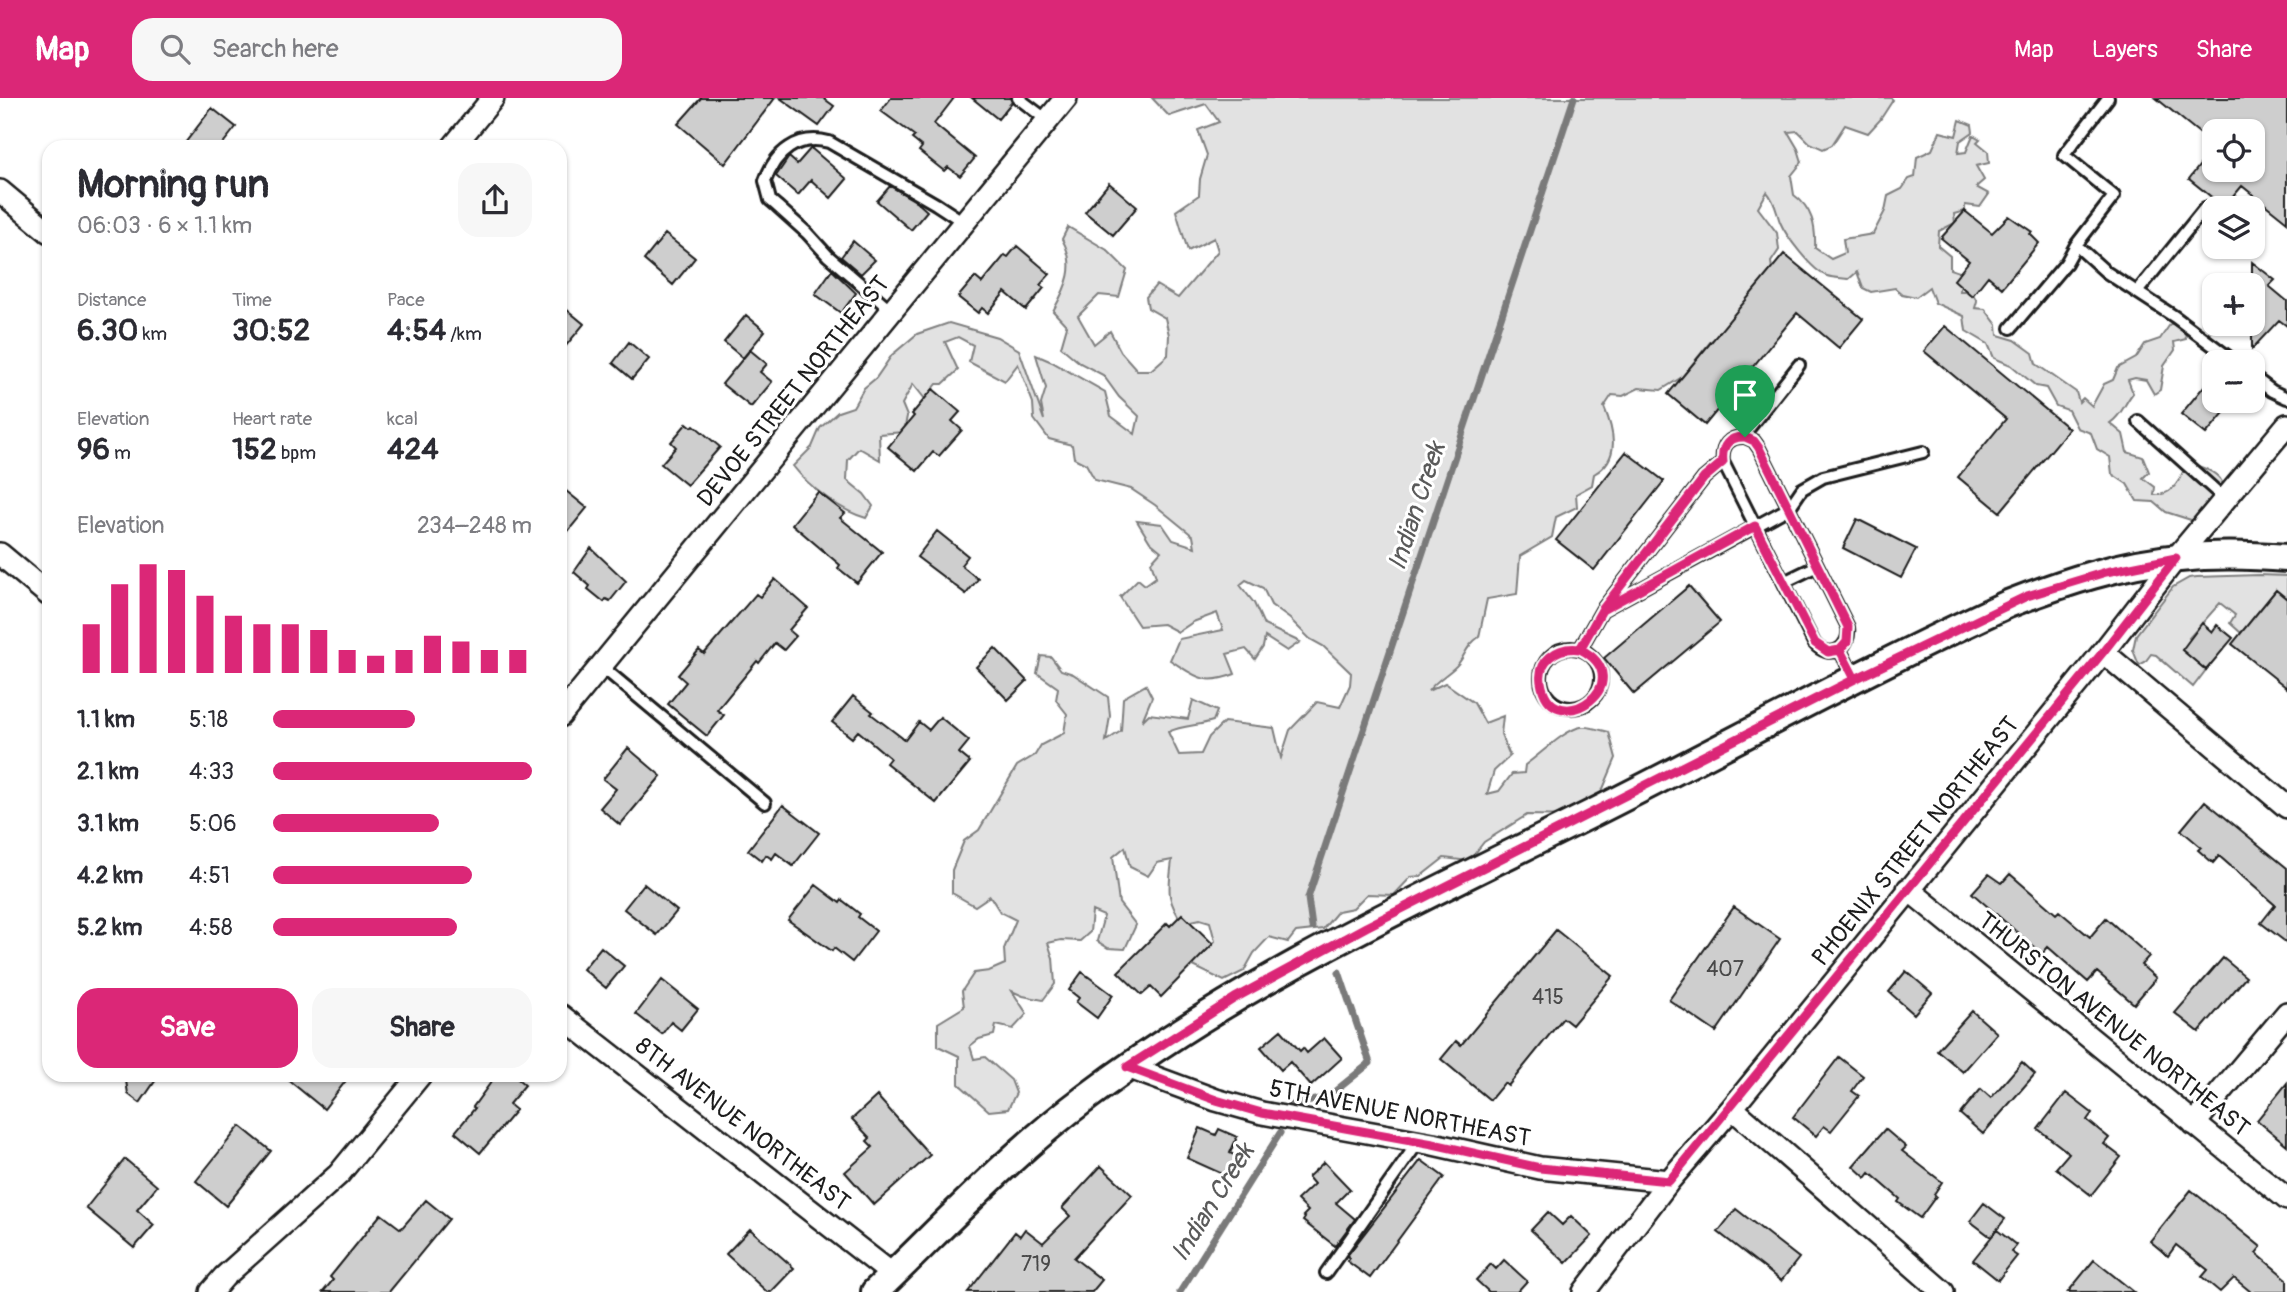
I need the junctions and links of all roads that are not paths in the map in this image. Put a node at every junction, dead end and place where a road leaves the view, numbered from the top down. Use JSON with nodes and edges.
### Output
{"nodes":[{"id":1,"x":493,"y":98,"type":"edge"},
{"id":2,"x":1018,"y":98,"type":"edge"},
{"id":3,"x":1066,"y":98,"type":"edge"},
{"id":4,"x":2108,"y":98,"type":"edge"},
{"id":5,"x":1047,"y":120,"type":"junction"},
{"id":6,"x":459,"y":140,"type":"edge"},
{"id":7,"x":0,"y":191,"type":"edge"},
{"id":8,"x":2202,"y":212,"type":"edge"},
{"id":9,"x":965,"y":223,"type":"junction"},
{"id":10,"x":42,"y":226,"type":"edge"},
{"id":11,"x":2076,"y":245,"type":"junction"},
{"id":12,"x":2137,"y":292,"type":"junction"},
{"id":13,"x":892,"y":312,"type":"junction"},
{"id":14,"x":2011,"y":328,"type":"dead end"},
{"id":15,"x":2219,"y":350,"type":"edge"},
{"id":16,"x":1799,"y":365,"type":"dead end"},
{"id":17,"x":2265,"y":386,"type":"edge"},
{"id":18,"x":2287,"y":398,"type":"edge"},
{"id":19,"x":2138,"y":421,"type":"dead end"},
{"id":20,"x":2287,"y":425,"type":"edge"},
{"id":21,"x":1742,"y":437,"type":"junction"},
{"id":22,"x":1923,"y":452,"type":"dead end"},
{"id":23,"x":1723,"y":462,"type":"junction"},
{"id":24,"x":2226,"y":500,"type":"junction"},
{"id":25,"x":1789,"y":508,"type":"junction"},
{"id":26,"x":1755,"y":526,"type":"junction"},
{"id":27,"x":0,"y":554,"type":"edge"},
{"id":28,"x":2176,"y":558,"type":"junction"},
{"id":29,"x":2287,"y":558,"type":"edge"},
{"id":30,"x":1817,"y":566,"type":"junction"},
{"id":31,"x":1784,"y":582,"type":"junction"},
{"id":32,"x":42,"y":589,"type":"edge"},
{"id":33,"x":1602,"y":610,"type":"junction"},
{"id":34,"x":1580,"y":649,"type":"junction"},
{"id":35,"x":1840,"y":650,"type":"junction"},
{"id":36,"x":2103,"y":652,"type":"junction"},
{"id":37,"x":601,"y":666,"type":"junction"},
{"id":38,"x":1855,"y":679,"type":"junction"},
{"id":39,"x":567,"y":707,"type":"edge"},
{"id":40,"x":765,"y":803,"type":"dead end"},
{"id":41,"x":2287,"y":807,"type":"edge"},
{"id":42,"x":1909,"y":889,"type":"junction"},
{"id":43,"x":2287,"y":1013,"type":"edge"},
{"id":44,"x":567,"y":1021,"type":"edge"},
{"id":45,"x":1127,"y":1067,"type":"junction"},
{"id":46,"x":414,"y":1082,"type":"edge"},
{"id":47,"x":1732,"y":1108,"type":"junction"},
{"id":48,"x":2194,"y":1124,"type":"junction"},
{"id":49,"x":1419,"y":1141,"type":"junction"},
{"id":50,"x":1669,"y":1181,"type":"junction"},
{"id":51,"x":2287,"y":1199,"type":"edge"},
{"id":52,"x":1326,"y":1273,"type":"dead end"},
{"id":53,"x":884,"y":1283,"type":"edge"},
{"id":54,"x":211,"y":1292,"type":"edge"},
{"id":55,"x":1584,"y":1292,"type":"edge"},
{"id":56,"x":1943,"y":1292,"type":"edge"}],
"edges":[{"from":1,"to":6,"type":"street"},
{"from":2,"to":5,"type":"lane"},
{"from":3,"to":5,"type":"street","name":"DEVOE STREET NORTHEAST"},
{"from":4,"to":11,"type":"lane"},
{"from":5,"to":9,"type":"street","name":"DEVOE STREET NORTHEAST"},
{"from":7,"to":10,"type":"street"},
{"from":8,"to":12,"type":"lane"},
{"from":9,"to":13,"type":"street","name":"DEVOE STREET NORTHEAST"},
{"from":9,"to":13,"type":"lane"},
{"from":11,"to":12,"type":"lane"},
{"from":11,"to":14,"type":"lane"},
{"from":12,"to":15,"type":"lane"},
{"from":13,"to":37,"type":"street","name":"DEVOE STREET NORTHEAST"},
{"from":16,"to":21,"type":"lane"},
{"from":17,"to":18,"type":"lane"},
{"from":19,"to":24,"type":"lane"},
{"from":20,"to":24,"type":"street","name":"PHOENIX STREET NORTHEAST"},
{"from":21,"to":23,"type":"lane"},
{"from":21,"to":25,"type":"lane"},
{"from":22,"to":25,"type":"lane"},
{"from":23,"to":26,"type":"lane"},
{"from":23,"to":33,"type":"lane"},
{"from":24,"to":28,"type":"street","name":"PHOENIX STREET NORTHEAST"},
{"from":25,"to":26,"type":"lane"},
{"from":25,"to":30,"type":"lane"},
{"from":26,"to":31,"type":"lane"},
{"from":26,"to":33,"type":"lane"},
{"from":27,"to":32,"type":"street"},
{"from":28,"to":29,"type":"street"},
{"from":28,"to":36,"type":"street","name":"PHOENIX STREET NORTHEAST"},
{"from":28,"to":38,"type":"street"},
{"from":30,"to":31,"type":"lane"},
{"from":30,"to":35,"type":"lane"},
{"from":31,"to":35,"type":"lane"},
{"from":33,"to":34,"type":"lane"},
{"from":34,"to":34,"type":"lane"},
{"from":35,"to":38,"type":"lane"},
{"from":36,"to":41,"type":"street"},
{"from":36,"to":42,"type":"street","name":"PHOENIX STREET NORTHEAST"},
{"from":37,"to":39,"type":"street","name":"DEVOE STREET NORTHEAST"},
{"from":37,"to":40,"type":"lane"},
{"from":38,"to":45,"type":"street"},
{"from":42,"to":47,"type":"street","name":"PHOENIX STREET NORTHEAST"},
{"from":42,"to":48,"type":"street","name":"THURSTON AVENUE NORTHEAST"},
{"from":43,"to":48,"type":"street"},
{"from":44,"to":53,"type":"street","name":"8TH AVENUE NORTHEAST"},
{"from":45,"to":49,"type":"street","name":"5TH AVENUE NORTHEAST"},
{"from":45,"to":53,"type":"street"},
{"from":46,"to":54,"type":"street"},
{"from":47,"to":50,"type":"street","name":"PHOENIX STREET NORTHEAST"},
{"from":47,"to":56,"type":"street"},
{"from":48,"to":51,"type":"street","name":"THURSTON AVENUE NORTHEAST"},
{"from":49,"to":50,"type":"street","name":"5TH AVENUE NORTHEAST"},
{"from":49,"to":52,"type":"lane"},
{"from":50,"to":55,"type":"street","name":"PHOENIX STREET NORTHEAST"}]}
